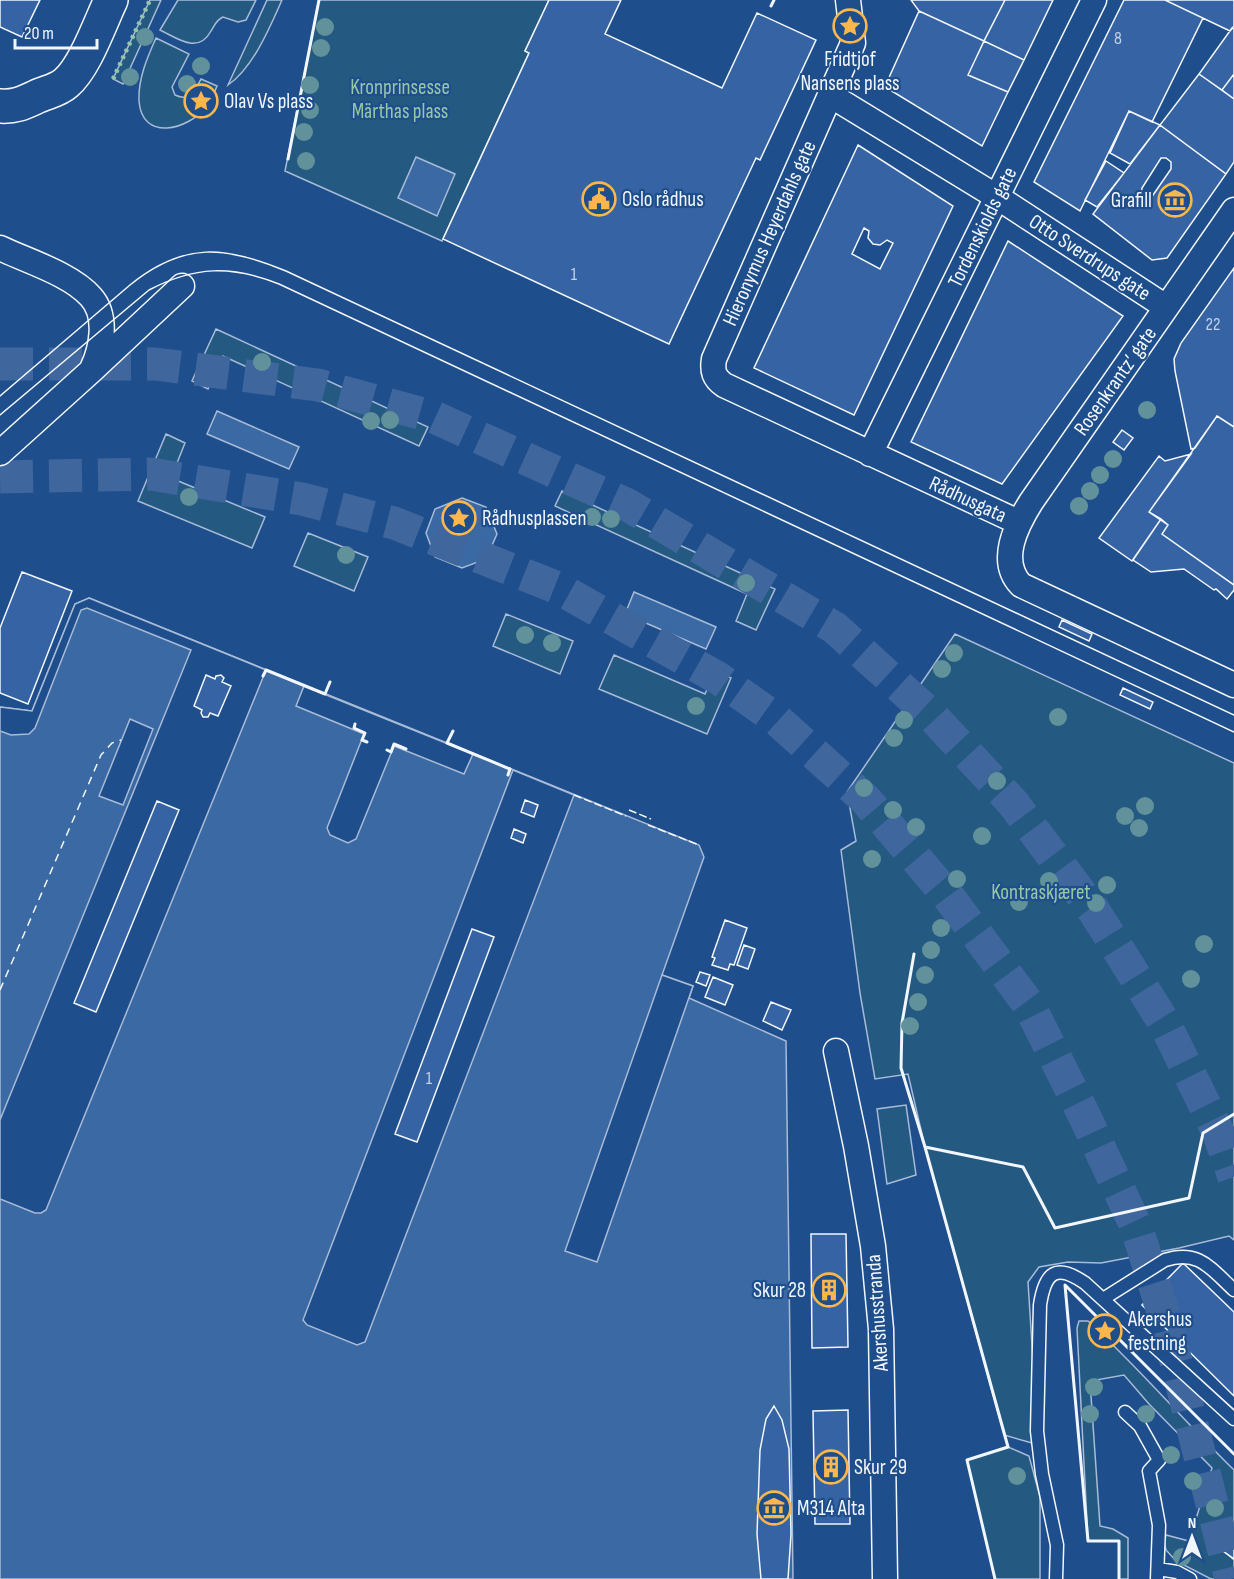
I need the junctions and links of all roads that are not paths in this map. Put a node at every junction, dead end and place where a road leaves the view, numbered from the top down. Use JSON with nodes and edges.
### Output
{"nodes":[{"id":1,"x":111,"y":0,"type":"edge"},
{"id":2,"x":848,"y":0,"type":"edge"},
{"id":3,"x":1094,"y":0,"type":"edge"},
{"id":4,"x":0,"y":83,"type":"edge"},
{"id":5,"x":830,"y":95,"type":"junction"},
{"id":6,"x":38,"y":96,"type":"junction"},
{"id":7,"x":0,"y":106,"type":"edge"},
{"id":8,"x":997,"y":197,"type":"junction"},
{"id":9,"x":1234,"y":210,"type":"edge"},
{"id":10,"x":0,"y":248,"type":"edge"},
{"id":11,"x":182,"y":286,"type":"dead end"},
{"id":12,"x":1166,"y":307,"type":"junction"},
{"id":13,"x":92,"y":371,"type":"junction"},
{"id":14,"x":713,"y":373,"type":"joint"},
{"id":15,"x":0,"y":453,"type":"edge"},
{"id":16,"x":870,"y":454,"type":"junction"},
{"id":17,"x":1018,"y":522,"type":"junction"},
{"id":18,"x":1234,"y":685,"type":"edge"},
{"id":19,"x":836,"y":1051,"type":"dead end"},
{"id":20,"x":1234,"y":1290,"type":"edge"},
{"id":21,"x":1103,"y":1299,"type":"junction"},
{"id":22,"x":1125,"y":1412,"type":"dead end"},
{"id":23,"x":1234,"y":1419,"type":"edge"},
{"id":24,"x":1158,"y":1574,"type":"edge"},
{"id":25,"x":885,"y":1579,"type":"edge"},
{"id":26,"x":1056,"y":1579,"type":"edge"},
{"id":27,"x":1190,"y":1579,"type":"edge"}],
"edges":[{"from":1,"to":6,"type":"highway"},
{"from":2,"to":5,"type":"street"},
{"from":3,"to":8,"type":"street","name":"Tordenskiolds gate"},
{"from":4,"to":6,"type":"highway"},
{"from":5,"to":8,"type":"street","name":"Otto Sverdrups gate"},
{"from":5,"to":14,"type":"street","name":"Hieronymus Heyerdahls gate"},
{"from":6,"to":7,"type":"highway"},
{"from":8,"to":12,"type":"street","name":"Otto Sverdrups gate"},
{"from":8,"to":16,"type":"street","name":"Tordenskiolds gate"},
{"from":9,"to":12,"type":"street","name":"Rosenkrantz’ gate"},
{"from":10,"to":13,"type":"street"},
{"from":11,"to":13,"type":"street"},
{"from":12,"to":17,"type":"street","name":"Rosenkrantz’ gate"},
{"from":13,"to":15,"type":"street"},
{"from":14,"to":16,"type":"street","name":"Rådhusgata"},
{"from":16,"to":17,"type":"street","name":"Rådhusgata"},
{"from":17,"to":18,"type":"street","name":"Rådhusgata"},
{"from":19,"to":25,"type":"street","name":"Akershusstranda"},
{"from":20,"to":21,"type":"lane"},
{"from":21,"to":23,"type":"lane"},
{"from":21,"to":26,"type":"lane"},
{"from":22,"to":24,"type":"lane"},
{"from":24,"to":27,"type":"lane"}]}
